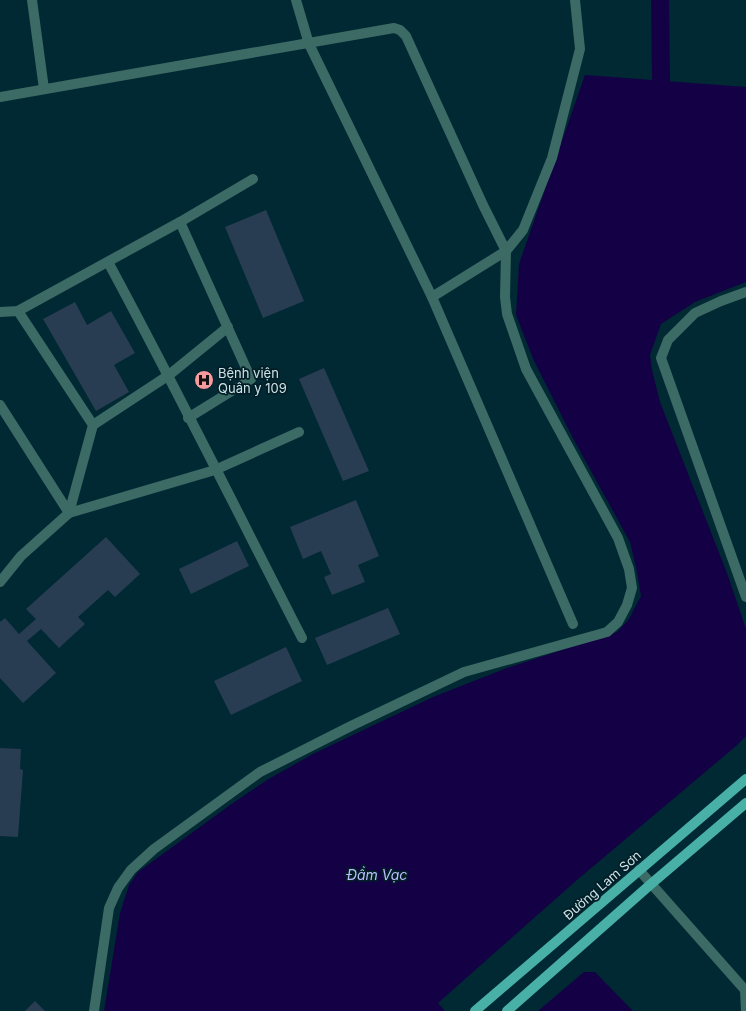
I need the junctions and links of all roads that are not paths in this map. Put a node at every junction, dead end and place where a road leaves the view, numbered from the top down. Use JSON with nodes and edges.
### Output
{"nodes":[{"id":1,"x":32,"y":0,"type":"edge"},
{"id":2,"x":296,"y":0,"type":"edge"},
{"id":3,"x":575,"y":0,"type":"edge"},
{"id":4,"x":309,"y":44,"type":"junction"},
{"id":5,"x":44,"y":89,"type":"junction"},
{"id":6,"x":0,"y":97,"type":"edge"},
{"id":7,"x":253,"y":179,"type":"dead end"},
{"id":8,"x":180,"y":222,"type":"junction"},
{"id":9,"x":506,"y":251,"type":"junction"},
{"id":10,"x":108,"y":262,"type":"junction"},
{"id":11,"x":746,"y":292,"type":"edge"},
{"id":12,"x":432,"y":297,"type":"junction"},
{"id":13,"x":18,"y":311,"type":"junction"},
{"id":14,"x":0,"y":312,"type":"edge"},
{"id":15,"x":228,"y":327,"type":"junction"},
{"id":16,"x":169,"y":375,"type":"junction"},
{"id":17,"x":0,"y":405,"type":"edge"},
{"id":18,"x":188,"y":418,"type":"junction"},
{"id":19,"x":93,"y":425,"type":"junction"},
{"id":20,"x":299,"y":432,"type":"dead end"},
{"id":21,"x":216,"y":470,"type":"junction"},
{"id":22,"x":69,"y":512,"type":"junction"},
{"id":23,"x":0,"y":582,"type":"edge"},
{"id":24,"x":746,"y":597,"type":"edge"},
{"id":25,"x":573,"y":624,"type":"dead end"},
{"id":26,"x":302,"y":638,"type":"dead end"},
{"id":27,"x":746,"y":779,"type":"edge"},
{"id":28,"x":746,"y":803,"type":"edge"},
{"id":29,"x":639,"y":870,"type":"junction"},
{"id":30,"x":651,"y":884,"type":"junction"},
{"id":31,"x":94,"y":1011,"type":"edge"},
{"id":32,"x":475,"y":1011,"type":"edge"},
{"id":33,"x":507,"y":1011,"type":"edge"},
{"id":34,"x":746,"y":1011,"type":"edge"}],
"edges":[{"from":1,"to":5,"type":"street"},
{"from":2,"to":4,"type":"street"},
{"from":3,"to":9,"type":"street"},
{"from":4,"to":5,"type":"street"},
{"from":4,"to":9,"type":"street"},
{"from":4,"to":12,"type":"street"},
{"from":5,"to":6,"type":"street"},
{"from":7,"to":8,"type":"street"},
{"from":8,"to":10,"type":"street"},
{"from":8,"to":15,"type":"street"},
{"from":9,"to":12,"type":"street"},
{"from":9,"to":31,"type":"street"},
{"from":10,"to":13,"type":"street"},
{"from":10,"to":16,"type":"street"},
{"from":11,"to":24,"type":"street"},
{"from":12,"to":25,"type":"street"},
{"from":13,"to":14,"type":"street"},
{"from":13,"to":19,"type":"street"},
{"from":15,"to":16,"type":"street"},
{"from":15,"to":18,"type":"street"},
{"from":16,"to":18,"type":"street"},
{"from":16,"to":19,"type":"street"},
{"from":17,"to":22,"type":"street"},
{"from":18,"to":21,"type":"street"},
{"from":19,"to":22,"type":"street"},
{"from":20,"to":21,"type":"street"},
{"from":21,"to":22,"type":"street"},
{"from":21,"to":26,"type":"street"},
{"from":22,"to":23,"type":"street"},
{"from":27,"to":29,"type":"main road","name":"Đường Lam Sơn"},
{"from":28,"to":30,"type":"main road"},
{"from":29,"to":30,"type":"street"},
{"from":29,"to":32,"type":"main road","name":"Đường Lam Sơn"},
{"from":30,"to":33,"type":"main road"},
{"from":30,"to":34,"type":"street"}]}
